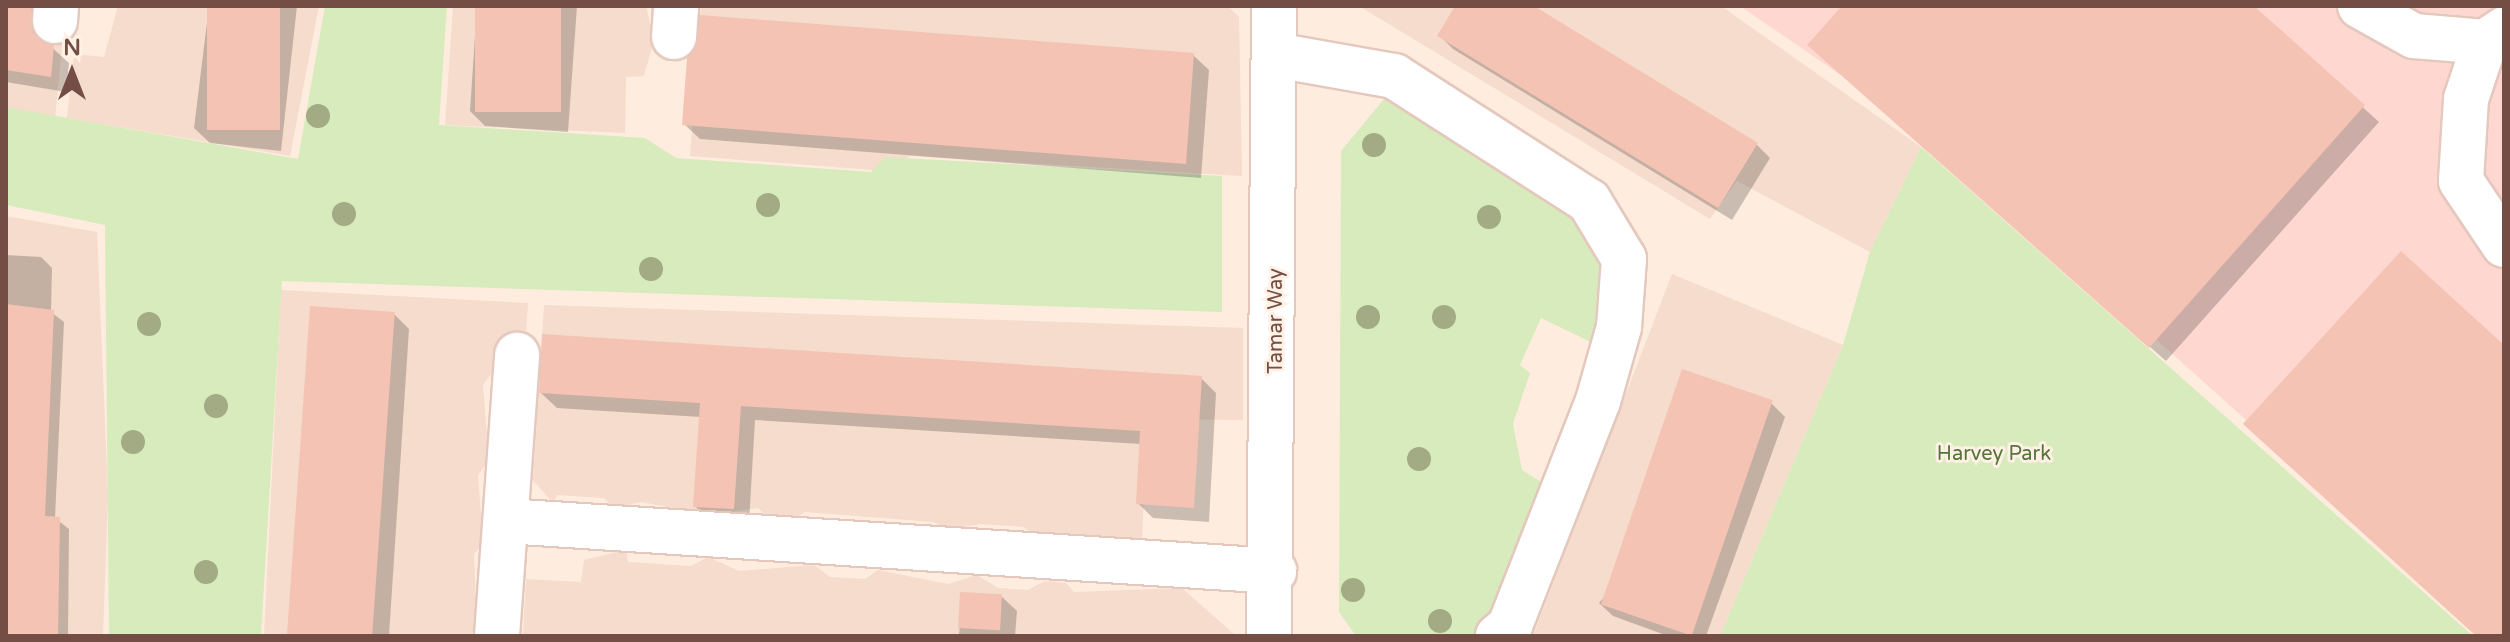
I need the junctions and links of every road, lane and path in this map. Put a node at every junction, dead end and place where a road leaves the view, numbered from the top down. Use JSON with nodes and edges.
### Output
{"nodes":[{"id":1,"x":1274,"y":6,"type":"edge"},
{"id":2,"x":2360,"y":6,"type":"edge"},
{"id":3,"x":2494,"y":36,"type":"edge"},
{"id":4,"x":1275,"y":55,"type":"junction"},
{"id":5,"x":2504,"y":245,"type":"edge"},
{"id":6,"x":517,"y":355,"type":"dead end"},
{"id":7,"x":506,"y":521,"type":"junction"},
{"id":8,"x":1274,"y":571,"type":"junction"},
{"id":9,"x":497,"y":636,"type":"edge"},
{"id":10,"x":1269,"y":636,"type":"edge"},
{"id":11,"x":1498,"y":636,"type":"edge"}],
"edges":[{"from":1,"to":4,"type":"street","name":"Tamar Way"},
{"from":2,"to":3,"type":"street"},
{"from":3,"to":5,"type":"street"},
{"from":4,"to":8,"type":"street","name":"Tamar Way"},
{"from":4,"to":11,"type":"street"},
{"from":6,"to":7,"type":"street"},
{"from":7,"to":8,"type":"street"},
{"from":7,"to":9,"type":"street"},
{"from":8,"to":10,"type":"street","name":"Tamar Way"}]}
